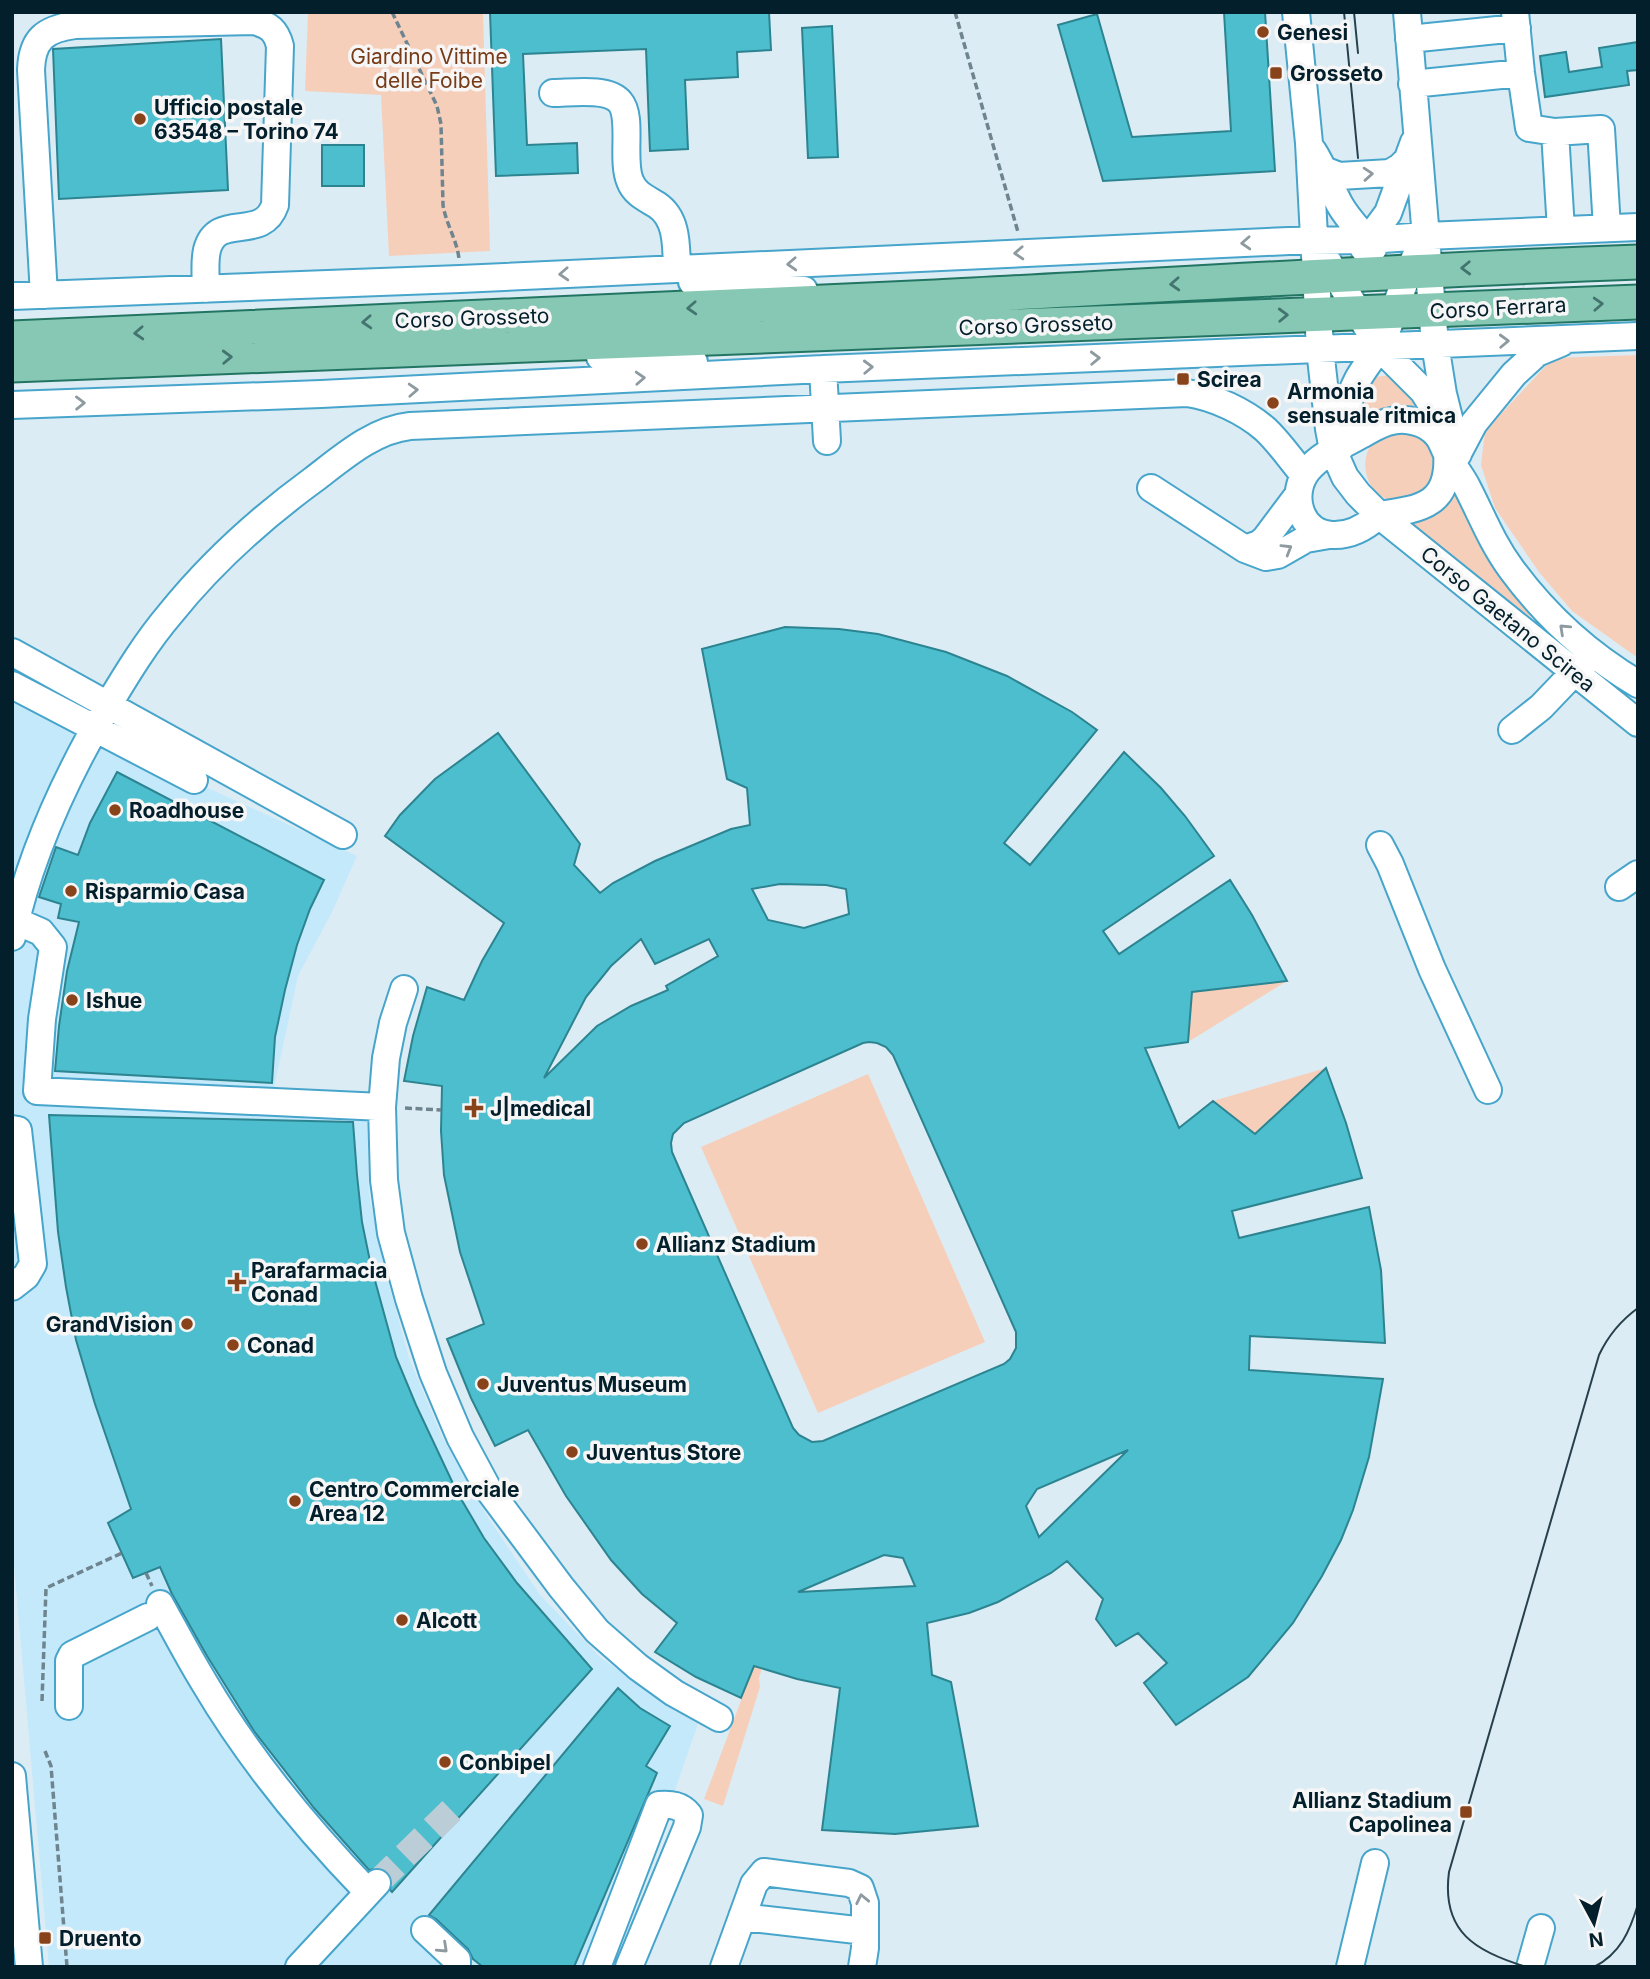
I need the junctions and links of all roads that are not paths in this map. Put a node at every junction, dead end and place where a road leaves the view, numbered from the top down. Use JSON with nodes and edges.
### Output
{"nodes":[{"id":1,"x":1296,"y":12,"type":"edge"},
{"id":2,"x":1407,"y":12,"type":"edge"},
{"id":3,"x":1516,"y":20,"type":"edge"},
{"id":4,"x":1409,"y":39,"type":"junction"},
{"id":5,"x":1521,"y":73,"type":"junction"},
{"id":6,"x":1412,"y":84,"type":"junction"},
{"id":7,"x":553,"y":93,"type":"dead end"},
{"id":8,"x":1555,"y":132,"type":"junction"},
{"id":9,"x":1309,"y":143,"type":"junction"},
{"id":10,"x":1412,"y":146,"type":"junction"},
{"id":11,"x":1324,"y":170,"type":"junction"},
{"id":12,"x":1638,"y":227,"type":"edge"},
{"id":13,"x":1607,"y":228,"type":"junction"},
{"id":14,"x":1561,"y":230,"type":"junction"},
{"id":15,"x":1426,"y":236,"type":"junction"},
{"id":16,"x":1314,"y":240,"type":"junction"},
{"id":17,"x":1368,"y":240,"type":"junction"},
{"id":18,"x":1638,"y":262,"type":"edge"},
{"id":19,"x":677,"y":269,"type":"junction"},
{"id":20,"x":617,"y":272,"type":"junction"},
{"id":21,"x":206,"y":289,"type":"junction"},
{"id":22,"x":1409,"y":291,"type":"junction"},
{"id":23,"x":1338,"y":294,"type":"junction"},
{"id":24,"x":44,"y":295,"type":"junction"},
{"id":25,"x":12,"y":296,"type":"edge"},
{"id":26,"x":931,"y":297,"type":"junction"},
{"id":27,"x":1638,"y":302,"type":"edge"},
{"id":28,"x":12,"y":304,"type":"edge"},
{"id":29,"x":1638,"y":336,"type":"edge"},
{"id":30,"x":12,"y":338,"type":"edge"},
{"id":31,"x":1586,"y":338,"type":"junction"},
{"id":32,"x":1436,"y":344,"type":"junction"},
{"id":33,"x":504,"y":347,"type":"junction"},
{"id":34,"x":1379,"y":347,"type":"junction"},
{"id":35,"x":1320,"y":349,"type":"junction"},
{"id":36,"x":12,"y":365,"type":"edge"},
{"id":37,"x":823,"y":369,"type":"junction"},
{"id":38,"x":766,"y":372,"type":"junction"},
{"id":39,"x":1443,"y":394,"type":"junction"},
{"id":40,"x":12,"y":405,"type":"edge"},
{"id":41,"x":826,"y":409,"type":"junction"},
{"id":42,"x":1445,"y":428,"type":"junction"},
{"id":43,"x":827,"y":441,"type":"dead end"},
{"id":44,"x":1339,"y":455,"type":"junction"},
{"id":45,"x":1454,"y":466,"type":"junction"},
{"id":46,"x":1301,"y":485,"type":"junction"},
{"id":47,"x":1151,"y":488,"type":"dead end"},
{"id":48,"x":1379,"y":515,"type":"junction"},
{"id":49,"x":1329,"y":535,"type":"junction"},
{"id":50,"x":1245,"y":549,"type":"junction"},
{"id":51,"x":12,"y":652,"type":"edge"},
{"id":52,"x":1593,"y":653,"type":"junction"},
{"id":53,"x":1574,"y":673,"type":"junction"},
{"id":54,"x":1638,"y":684,"type":"edge"},
{"id":55,"x":12,"y":685,"type":"edge"},
{"id":56,"x":108,"y":704,"type":"junction"},
{"id":57,"x":1638,"y":723,"type":"edge"},
{"id":58,"x":94,"y":727,"type":"junction"},
{"id":59,"x":1511,"y":730,"type":"dead end"},
{"id":60,"x":194,"y":780,"type":"dead end"},
{"id":61,"x":342,"y":835,"type":"dead end"},
{"id":62,"x":1380,"y":845,"type":"dead end"},
{"id":63,"x":1638,"y":874,"type":"edge"},
{"id":64,"x":1638,"y":881,"type":"edge"},
{"id":65,"x":19,"y":883,"type":"edge"},
{"id":66,"x":14,"y":929,"type":"edge"},
{"id":67,"x":404,"y":989,"type":"dead end"},
{"id":68,"x":1488,"y":1090,"type":"dead end"},
{"id":69,"x":382,"y":1107,"type":"junction"},
{"id":70,"x":12,"y":1129,"type":"edge"},
{"id":71,"x":12,"y":1287,"type":"edge"},
{"id":72,"x":69,"y":1706,"type":"dead end"},
{"id":73,"x":719,"y":1718,"type":"dead end"},
{"id":74,"x":12,"y":1776,"type":"edge"},
{"id":75,"x":1375,"y":1863,"type":"dead end"},
{"id":76,"x":742,"y":1917,"type":"junction"},
{"id":77,"x":1541,"y":1928,"type":"dead end"},
{"id":78,"x":425,"y":1930,"type":"dead end"},
{"id":79,"x":865,"y":1931,"type":"junction"},
{"id":80,"x":732,"y":1966,"type":"edge"},
{"id":81,"x":29,"y":1967,"type":"edge"},
{"id":82,"x":299,"y":1967,"type":"edge"},
{"id":83,"x":457,"y":1967,"type":"edge"},
{"id":84,"x":597,"y":1967,"type":"edge"},
{"id":85,"x":629,"y":1967,"type":"edge"},
{"id":86,"x":862,"y":1967,"type":"edge"},
{"id":87,"x":1350,"y":1967,"type":"edge"},
{"id":88,"x":1530,"y":1967,"type":"edge"}],
"edges":[{"from":1,"to":9,"type":"street"},
{"from":2,"to":4,"type":"street"},
{"from":3,"to":4,"type":"street"},
{"from":3,"to":5,"type":"street"},
{"from":4,"to":6,"type":"street"},
{"from":5,"to":6,"type":"street"},
{"from":5,"to":8,"type":"street"},
{"from":6,"to":10,"type":"street"},
{"from":7,"to":19,"type":"street"},
{"from":8,"to":13,"type":"street"},
{"from":8,"to":14,"type":"street"},
{"from":9,"to":11,"type":"street"},
{"from":9,"to":16,"type":"street"},
{"from":11,"to":10,"type":"street","one_way":true},
{"from":10,"to":15,"type":"street"},
{"from":10,"to":17,"type":"street"},
{"from":11,"to":17,"type":"street"},
{"from":12,"to":13,"type":"street"},
{"from":13,"to":14,"type":"street"},
{"from":14,"to":15,"type":"street"},
{"from":15,"to":17,"type":"street"},
{"from":15,"to":22,"type":"street"},
{"from":16,"to":17,"type":"street","name":"Corso Grosseto"},
{"from":16,"to":19,"type":"street","name":"Corso Grosseto","one_way":true},
{"from":16,"to":23,"type":"street","name":"Corso Gaetano Scirea"},
{"from":17,"to":22,"type":"street"},
{"from":17,"to":23,"type":"street"},
{"from":18,"to":22,"type":"main road","name":"Corso Ferrara","one_way":true},
{"from":19,"to":20,"type":"street","name":"Corso Grosseto"},
{"from":20,"to":21,"type":"street","name":"Corso Grosseto","one_way":true},
{"from":20,"to":26,"type":"street","name":"Corso Grosseto"},
{"from":21,"to":24,"type":"street","name":"Corso Grosseto"},
{"from":21,"to":24,"type":"street"},
{"from":22,"to":23,"type":"main road","name":"Corso Ferrara"},
{"from":22,"to":27,"type":"main road","name":"Corso Ferrara","one_way":true},
{"from":22,"to":32,"type":"street"},
{"from":22,"to":34,"type":"street"},
{"from":23,"to":26,"type":"main road","name":"Corso Grosseto","one_way":true},
{"from":33,"to":23,"type":"main road","name":"Corso Grosseto","one_way":true},
{"from":23,"to":34,"type":"street","name":"Corso Gaetano Scirea"},
{"from":23,"to":35,"type":"street","name":"Corso Gaetano Scirea"},
{"from":24,"to":25,"type":"street","name":"Corso Grosseto"},
{"from":24,"to":28,"type":"street","name":"Corso Grosseto"},
{"from":26,"to":30,"type":"main road","name":"Corso Grosseto","one_way":true},
{"from":29,"to":31,"type":"street","name":"Corso Ferrara"},
{"from":32,"to":31,"type":"street","name":"Corso Ferrara","one_way":true},
{"from":31,"to":45,"type":"street"},
{"from":32,"to":34,"type":"street","name":"Corso Ferrara"},
{"from":32,"to":39,"type":"street","name":"Corso Gaetano Scirea"},
{"from":36,"to":33,"type":"main road","name":"Corso Grosseto","one_way":true},
{"from":33,"to":38,"type":"street","name":"Corso Grosseto"},
{"from":34,"to":35,"type":"street","name":"Corso Grosseto"},
{"from":34,"to":42,"type":"street","name":"Corso Gaetano Scirea"},
{"from":34,"to":44,"type":"street"},
{"from":37,"to":35,"type":"street","name":"Corso Grosseto","one_way":true},
{"from":35,"to":44,"type":"street","name":"Corso Gaetano Scirea"},
{"from":37,"to":38,"type":"street","name":"Corso Grosseto"},
{"from":37,"to":41,"type":"street"},
{"from":40,"to":38,"type":"street","name":"Corso Grosseto","one_way":true},
{"from":39,"to":42,"type":"street","name":"Corso Gaetano Scirea"},
{"from":39,"to":45,"type":"street","name":"Corso Gaetano Scirea"},
{"from":41,"to":43,"type":"street"},
{"from":41,"to":46,"type":"street"},
{"from":41,"to":56,"type":"street"},
{"from":42,"to":45,"type":"street","name":"Corso Gaetano Scirea"},
{"from":44,"to":45,"type":"street","name":"Corso Gaetano Scirea"},
{"from":44,"to":46,"type":"street"},
{"from":44,"to":48,"type":"street","name":"Corso Gaetano Scirea"},
{"from":45,"to":48,"type":"street"},
{"from":52,"to":45,"type":"street","name":"Corso Gaetano Scirea","one_way":true},
{"from":46,"to":49,"type":"street"},
{"from":46,"to":50,"type":"street"},
{"from":47,"to":50,"type":"street"},
{"from":48,"to":49,"type":"street"},
{"from":48,"to":53,"type":"street","name":"Corso Gaetano Scirea"},
{"from":50,"to":49,"type":"street","one_way":true},
{"from":51,"to":56,"type":"street"},
{"from":52,"to":53,"type":"street"},
{"from":52,"to":54,"type":"street","name":"Corso Gaetano Scirea"},
{"from":53,"to":57,"type":"street","name":"Corso Gaetano Scirea"},
{"from":53,"to":59,"type":"street"},
{"from":55,"to":58,"type":"street"},
{"from":56,"to":58,"type":"street"},
{"from":56,"to":61,"type":"street"},
{"from":58,"to":60,"type":"street"},
{"from":58,"to":65,"type":"street"},
{"from":62,"to":68,"type":"street"},
{"from":63,"to":64,"type":"street"},
{"from":65,"to":66,"type":"street"},
{"from":66,"to":69,"type":"street"},
{"from":67,"to":69,"type":"street"},
{"from":69,"to":73,"type":"street"},
{"from":70,"to":71,"type":"street"},
{"from":72,"to":82,"type":"street"},
{"from":74,"to":81,"type":"street"},
{"from":75,"to":87,"type":"street"},
{"from":76,"to":79,"type":"street"},
{"from":79,"to":76,"type":"street","one_way":true},
{"from":76,"to":80,"type":"street"},
{"from":77,"to":88,"type":"street"},
{"from":78,"to":83,"type":"street","one_way":true},
{"from":79,"to":86,"type":"street"},
{"from":84,"to":85,"type":"street"}]}
